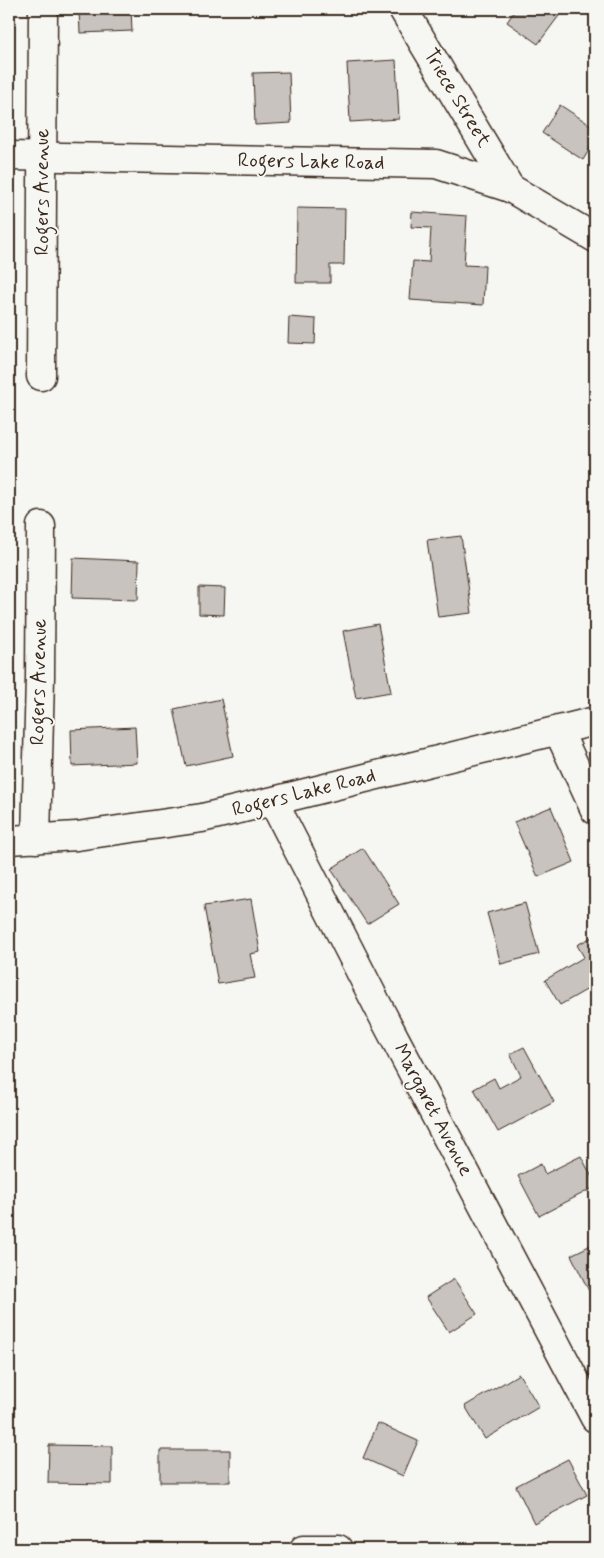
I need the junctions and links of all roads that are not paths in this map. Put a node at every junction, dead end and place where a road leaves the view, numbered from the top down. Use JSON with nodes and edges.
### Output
{"nodes":[{"id":1,"x":43,"y":9,"type":"edge"},
{"id":2,"x":403,"y":9,"type":"edge"},
{"id":3,"x":9,"y":156,"type":"edge"},
{"id":4,"x":42,"y":156,"type":"junction"},
{"id":5,"x":510,"y":188,"type":"junction"},
{"id":6,"x":595,"y":238,"type":"edge"},
{"id":7,"x":42,"y":376,"type":"dead end"},
{"id":8,"x":41,"y":526,"type":"dead end"},
{"id":9,"x":595,"y":721,"type":"edge"},
{"id":10,"x":558,"y":730,"type":"junction"},
{"id":11,"x":273,"y":801,"type":"junction"},
{"id":12,"x":595,"y":810,"type":"edge"},
{"id":13,"x":36,"y":838,"type":"junction"},
{"id":14,"x":9,"y":840,"type":"edge"},
{"id":15,"x":595,"y":1418,"type":"edge"},
{"id":16,"x":304,"y":1549,"type":"edge"},
{"id":17,"x":338,"y":1549,"type":"edge"}],
"edges":[{"from":1,"to":4,"type":"street","name":"Rogers Avenue"},
{"from":2,"to":5,"type":"street","name":"Triece Street"},
{"from":3,"to":4,"type":"street","name":"Rogers Lake Road"},
{"from":4,"to":5,"type":"street","name":"Rogers Lake Road"},
{"from":4,"to":7,"type":"street","name":"Rogers Avenue"},
{"from":5,"to":6,"type":"street","name":"Rogers Lake Road"},
{"from":8,"to":13,"type":"street","name":"Rogers Avenue"},
{"from":9,"to":10,"type":"street","name":"Rogers Lake Road"},
{"from":10,"to":11,"type":"street","name":"Rogers Lake Road"},
{"from":10,"to":12,"type":"street"},
{"from":11,"to":13,"type":"street","name":"Rogers Lake Road"},
{"from":11,"to":15,"type":"street","name":"Margaret Avenue"},
{"from":13,"to":14,"type":"street","name":"Rogers Lake Road"},
{"from":16,"to":17,"type":"street"}]}
